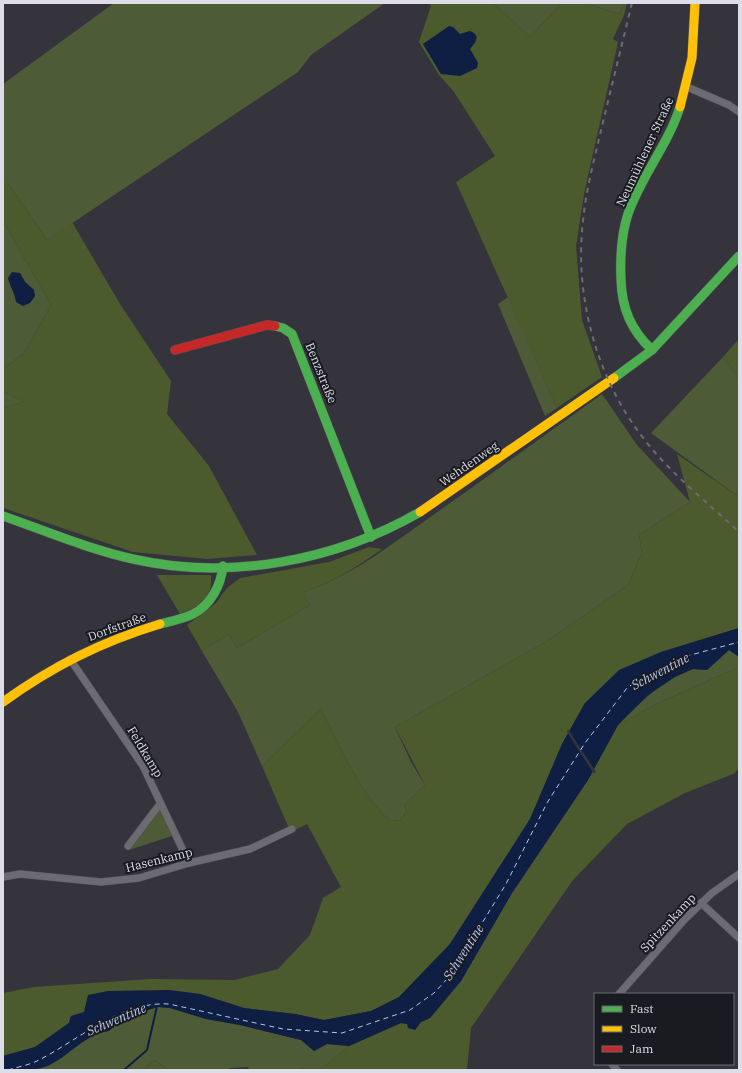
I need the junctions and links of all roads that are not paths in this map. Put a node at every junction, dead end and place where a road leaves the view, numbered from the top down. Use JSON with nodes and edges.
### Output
{"nodes":[{"id":1,"x":695,"y":3,"type":"edge"},
{"id":2,"x":687,"y":87,"type":"junction"},
{"id":3,"x":739,"y":112,"type":"edge"},
{"id":4,"x":739,"y":256,"type":"edge"},
{"id":5,"x":175,"y":350,"type":"dead end"},
{"id":6,"x":652,"y":350,"type":"junction"},
{"id":7,"x":3,"y":516,"type":"edge"},
{"id":8,"x":371,"y":537,"type":"junction"},
{"id":9,"x":223,"y":566,"type":"junction"},
{"id":10,"x":70,"y":659,"type":"junction"},
{"id":11,"x":3,"y":702,"type":"edge"},
{"id":12,"x":160,"y":804,"type":"junction"},
{"id":13,"x":292,"y":829,"type":"dead end"},
{"id":14,"x":128,"y":846,"type":"dead end"},
{"id":15,"x":190,"y":863,"type":"junction"},
{"id":16,"x":739,"y":874,"type":"edge"},
{"id":17,"x":3,"y":876,"type":"edge"},
{"id":18,"x":701,"y":903,"type":"junction"},
{"id":19,"x":739,"y":938,"type":"edge"},
{"id":20,"x":620,"y":993,"type":"edge"}],
"edges":[{"from":1,"to":2,"type":"street","name":"Neumühlener Straße"},
{"from":2,"to":3,"type":"street"},
{"from":2,"to":6,"type":"street","name":"Neumühlener Straße"},
{"from":4,"to":6,"type":"street","name":"Wehdenweg"},
{"from":5,"to":8,"type":"street","name":"Benzstraße"},
{"from":6,"to":8,"type":"street","name":"Wehdenweg"},
{"from":7,"to":9,"type":"street","name":"Wehdenweg"},
{"from":8,"to":9,"type":"street","name":"Wehdenweg"},
{"from":9,"to":10,"type":"street","name":"Dorfstraße"},
{"from":10,"to":11,"type":"street","name":"Dorfstraße"},
{"from":10,"to":12,"type":"street","name":"Feldkamp"},
{"from":12,"to":14,"type":"street"},
{"from":12,"to":15,"type":"street","name":"Feldkamp"},
{"from":13,"to":15,"type":"street","name":"Hasenkamp"},
{"from":15,"to":17,"type":"street","name":"Hasenkamp"},
{"from":16,"to":18,"type":"street","name":"Spitzenkamp"},
{"from":18,"to":19,"type":"street"},
{"from":18,"to":20,"type":"street","name":"Spitzenkamp"}]}
